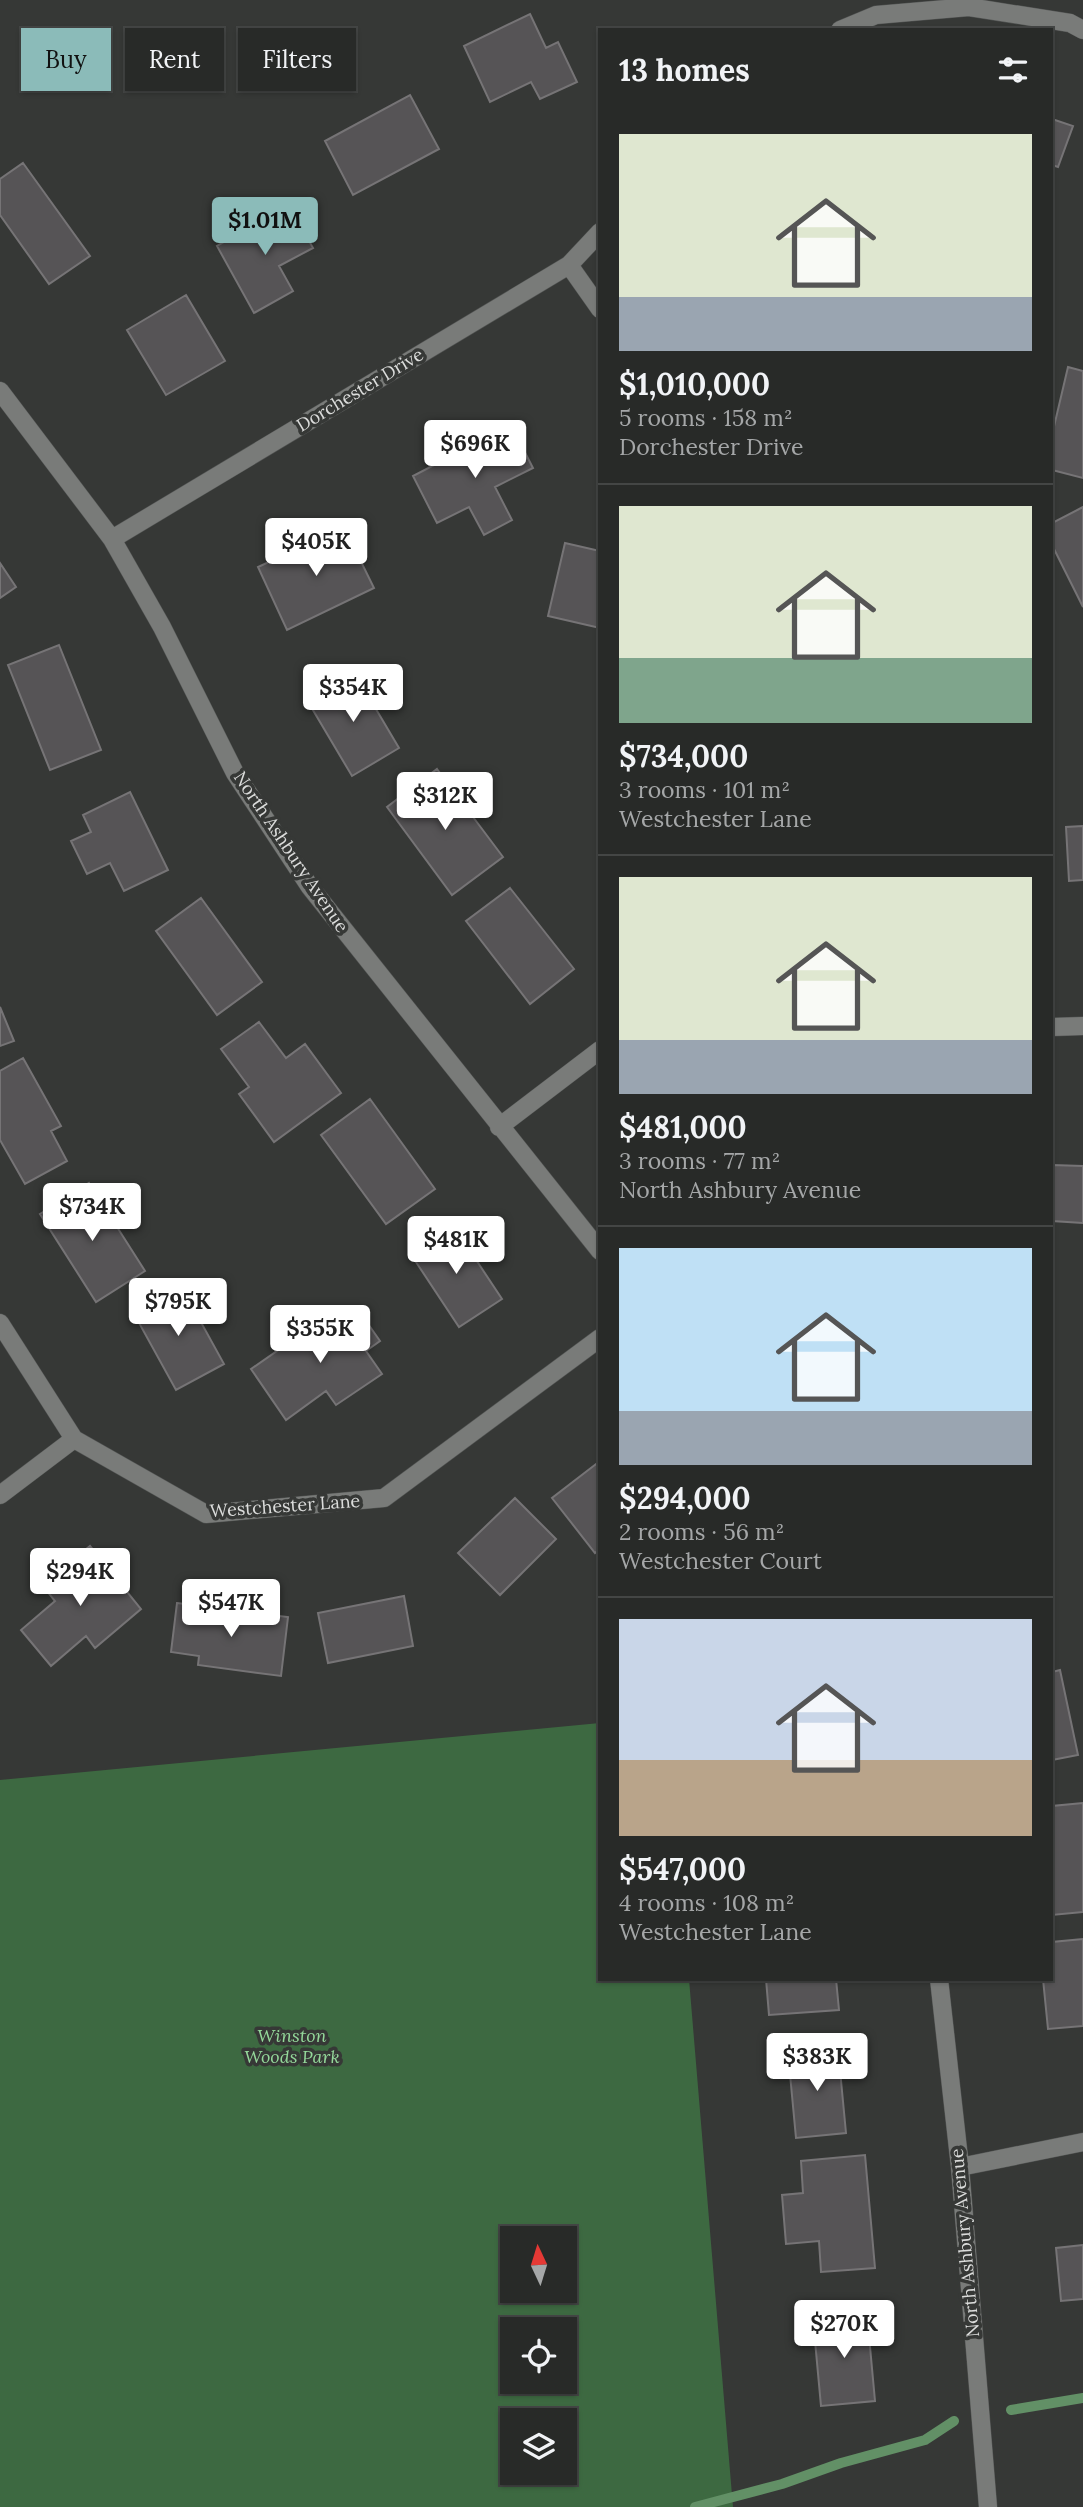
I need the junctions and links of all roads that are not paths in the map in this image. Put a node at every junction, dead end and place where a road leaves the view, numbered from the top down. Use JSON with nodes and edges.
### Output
{"nodes":[{"id":1,"x":845,"y":28,"type":"edge"},
{"id":2,"x":1083,"y":30,"type":"edge"},
{"id":3,"x":598,"y":234,"type":"edge"},
{"id":4,"x":569,"y":265,"type":"junction"},
{"id":5,"x":598,"y":306,"type":"edge"},
{"id":6,"x":0,"y":391,"type":"edge"},
{"id":7,"x":112,"y":539,"type":"junction"},
{"id":8,"x":1083,"y":1026,"type":"edge"},
{"id":9,"x":1053,"y":1027,"type":"edge"},
{"id":10,"x":598,"y":1052,"type":"edge"},
{"id":11,"x":499,"y":1127,"type":"junction"},
{"id":12,"x":598,"y":1249,"type":"edge"},
{"id":13,"x":0,"y":1323,"type":"edge"},
{"id":14,"x":598,"y":1339,"type":"edge"},
{"id":15,"x":74,"y":1439,"type":"junction"},
{"id":16,"x":0,"y":1495,"type":"edge"},
{"id":17,"x":939,"y":1981,"type":"edge"},
{"id":18,"x":1083,"y":2141,"type":"edge"},
{"id":19,"x":960,"y":2167,"type":"junction"},
{"id":20,"x":988,"y":2507,"type":"edge"}],
"edges":[{"from":1,"to":2,"type":"street"},
{"from":3,"to":4,"type":"street","name":"Dorchester Drive"},
{"from":4,"to":5,"type":"street"},
{"from":4,"to":7,"type":"street","name":"Dorchester Drive"},
{"from":6,"to":7,"type":"street","name":"North Ashbury Avenue"},
{"from":7,"to":11,"type":"street","name":"North Ashbury Avenue"},
{"from":8,"to":9,"type":"street"},
{"from":10,"to":11,"type":"street"},
{"from":11,"to":12,"type":"street","name":"North Ashbury Avenue"},
{"from":13,"to":15,"type":"street","name":"Westchester Lane"},
{"from":14,"to":15,"type":"street","name":"Westchester Lane"},
{"from":15,"to":16,"type":"street"},
{"from":17,"to":19,"type":"street","name":"North Ashbury Avenue"},
{"from":18,"to":19,"type":"street"},
{"from":19,"to":20,"type":"street","name":"North Ashbury Avenue"}]}
